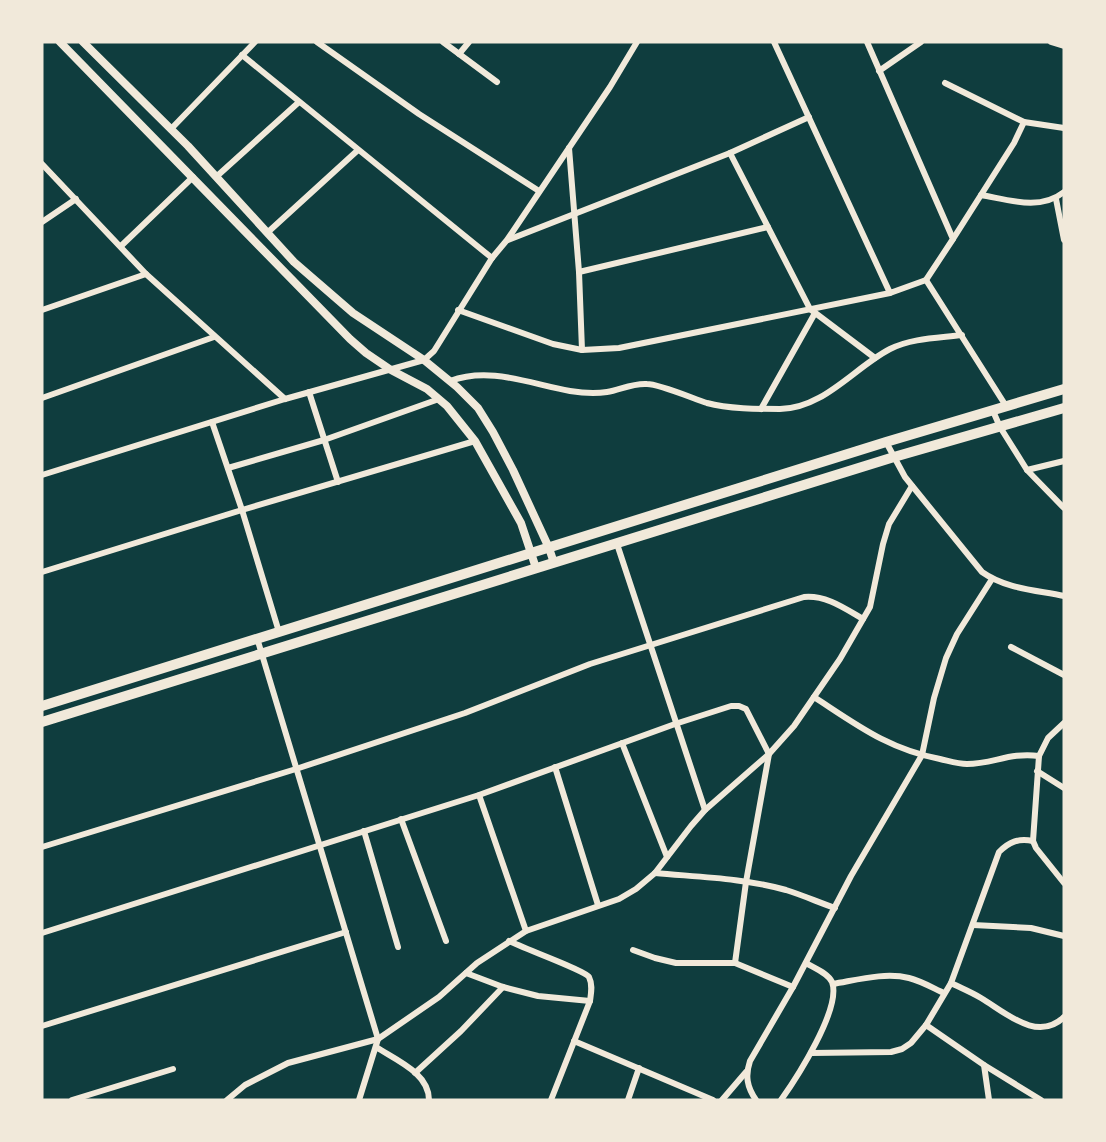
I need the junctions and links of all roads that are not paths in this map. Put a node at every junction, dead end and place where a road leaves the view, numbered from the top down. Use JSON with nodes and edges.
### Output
{"nodes":[{"id":1,"x":60,"y":42,"type":"edge"},
{"id":2,"x":83,"y":42,"type":"edge"},
{"id":3,"x":255,"y":42,"type":"edge"},
{"id":4,"x":317,"y":42,"type":"edge"},
{"id":5,"x":444,"y":42,"type":"edge"},
{"id":6,"x":469,"y":42,"type":"edge"},
{"id":7,"x":637,"y":42,"type":"edge"},
{"id":8,"x":774,"y":42,"type":"edge"},
{"id":9,"x":867,"y":42,"type":"edge"},
{"id":10,"x":921,"y":42,"type":"edge"},
{"id":11,"x":1051,"y":42,"type":"edge"},
{"id":12,"x":1064,"y":46,"type":"edge"},
{"id":13,"x":459,"y":54,"type":"junction"},
{"id":14,"x":242,"y":55,"type":"junction"},
{"id":15,"x":879,"y":70,"type":"junction"},
{"id":16,"x":497,"y":82,"type":"dead end"},
{"id":17,"x":945,"y":83,"type":"dead end"},
{"id":18,"x":299,"y":102,"type":"junction"},
{"id":19,"x":808,"y":117,"type":"junction"},
{"id":20,"x":1024,"y":122,"type":"junction"},
{"id":21,"x":1064,"y":128,"type":"edge"},
{"id":22,"x":171,"y":129,"type":"junction"},
{"id":23,"x":569,"y":147,"type":"junction"},
{"id":24,"x":358,"y":150,"type":"junction"},
{"id":25,"x":730,"y":153,"type":"junction"},
{"id":26,"x":42,"y":164,"type":"edge"},
{"id":27,"x":193,"y":177,"type":"junction"},
{"id":28,"x":216,"y":177,"type":"junction"},
{"id":29,"x":539,"y":191,"type":"junction"},
{"id":30,"x":1064,"y":192,"type":"edge"},
{"id":31,"x":981,"y":195,"type":"junction"},
{"id":32,"x":76,"y":199,"type":"junction"},
{"id":33,"x":1056,"y":199,"type":"junction"},
{"id":34,"x":573,"y":214,"type":"junction"},
{"id":35,"x":42,"y":222,"type":"edge"},
{"id":36,"x":768,"y":227,"type":"junction"},
{"id":37,"x":267,"y":233,"type":"junction"},
{"id":38,"x":953,"y":239,"type":"junction"},
{"id":39,"x":507,"y":240,"type":"junction"},
{"id":40,"x":1064,"y":240,"type":"edge"},
{"id":41,"x":121,"y":246,"type":"junction"},
{"id":42,"x":492,"y":258,"type":"junction"},
{"id":43,"x":579,"y":272,"type":"junction"},
{"id":44,"x":146,"y":274,"type":"junction"},
{"id":45,"x":926,"y":280,"type":"junction"},
{"id":46,"x":890,"y":292,"type":"junction"},
{"id":47,"x":42,"y":310,"type":"edge"},
{"id":48,"x":458,"y":310,"type":"junction"},
{"id":49,"x":812,"y":311,"type":"junction"},
{"id":50,"x":962,"y":335,"type":"junction"},
{"id":51,"x":214,"y":337,"type":"junction"},
{"id":52,"x":582,"y":350,"type":"junction"},
{"id":53,"x":875,"y":358,"type":"junction"},
{"id":54,"x":424,"y":360,"type":"junction"},
{"id":55,"x":391,"y":370,"type":"junction"},
{"id":56,"x":450,"y":381,"type":"junction"},
{"id":57,"x":1064,"y":389,"type":"edge"},
{"id":58,"x":309,"y":392,"type":"junction"},
{"id":59,"x":42,"y":398,"type":"edge"},
{"id":60,"x":285,"y":399,"type":"junction"},
{"id":61,"x":439,"y":399,"type":"junction"},
{"id":62,"x":1006,"y":406,"type":"junction"},
{"id":63,"x":1064,"y":408,"type":"edge"},
{"id":64,"x":761,"y":409,"type":"junction"},
{"id":65,"x":993,"y":411,"type":"junction"},
{"id":66,"x":212,"y":422,"type":"junction"},
{"id":67,"x":1000,"y":427,"type":"junction"},
{"id":68,"x":324,"y":440,"type":"junction"},
{"id":69,"x":475,"y":441,"type":"junction"},
{"id":70,"x":886,"y":442,"type":"junction"},
{"id":71,"x":894,"y":457,"type":"junction"},
{"id":72,"x":1064,"y":460,"type":"edge"},
{"id":73,"x":228,"y":468,"type":"junction"},
{"id":74,"x":1026,"y":470,"type":"junction"},
{"id":75,"x":42,"y":475,"type":"edge"},
{"id":76,"x":338,"y":482,"type":"junction"},
{"id":77,"x":912,"y":486,"type":"junction"},
{"id":78,"x":1064,"y":508,"type":"edge"},
{"id":79,"x":242,"y":510,"type":"junction"},
{"id":80,"x":617,"y":544,"type":"junction"},
{"id":81,"x":549,"y":548,"type":"junction"},
{"id":82,"x":531,"y":555,"type":"junction"},
{"id":83,"x":554,"y":563,"type":"junction"},
{"id":84,"x":536,"y":568,"type":"junction"},
{"id":85,"x":42,"y":572,"type":"edge"},
{"id":86,"x":992,"y":579,"type":"junction"},
{"id":87,"x":1064,"y":596,"type":"edge"},
{"id":88,"x":863,"y":619,"type":"junction"},
{"id":89,"x":279,"y":632,"type":"junction"},
{"id":90,"x":257,"y":638,"type":"junction"},
{"id":91,"x":651,"y":646,"type":"junction"},
{"id":92,"x":1011,"y":647,"type":"dead end"},
{"id":93,"x":261,"y":653,"type":"junction"},
{"id":94,"x":1064,"y":675,"type":"edge"},
{"id":95,"x":814,"y":697,"type":"junction"},
{"id":96,"x":42,"y":706,"type":"edge"},
{"id":97,"x":42,"y":722,"type":"edge"},
{"id":98,"x":1064,"y":723,"type":"edge"},
{"id":99,"x":675,"y":724,"type":"junction"},
{"id":100,"x":622,"y":743,"type":"junction"},
{"id":101,"x":769,"y":754,"type":"junction"},
{"id":102,"x":922,"y":756,"type":"junction"},
{"id":103,"x":1039,"y":756,"type":"junction"},
{"id":104,"x":555,"y":767,"type":"junction"},
{"id":105,"x":296,"y":769,"type":"junction"},
{"id":106,"x":1037,"y":771,"type":"junction"},
{"id":107,"x":1064,"y":788,"type":"edge"},
{"id":108,"x":479,"y":795,"type":"junction"},
{"id":109,"x":705,"y":810,"type":"junction"},
{"id":110,"x":401,"y":819,"type":"junction"},
{"id":111,"x":364,"y":831,"type":"junction"},
{"id":112,"x":1033,"y":841,"type":"junction"},
{"id":113,"x":320,"y":846,"type":"junction"},
{"id":114,"x":42,"y":847,"type":"edge"},
{"id":115,"x":666,"y":857,"type":"junction"},
{"id":116,"x":655,"y":873,"type":"junction"},
{"id":117,"x":746,"y":882,"type":"junction"},
{"id":118,"x":1064,"y":883,"type":"edge"},
{"id":119,"x":598,"y":905,"type":"junction"},
{"id":120,"x":835,"y":908,"type":"junction"},
{"id":121,"x":973,"y":925,"type":"junction"},
{"id":122,"x":346,"y":932,"type":"junction"},
{"id":123,"x":526,"y":932,"type":"junction"},
{"id":124,"x":42,"y":933,"type":"edge"},
{"id":125,"x":1064,"y":936,"type":"edge"},
{"id":126,"x":446,"y":941,"type":"dead end"},
{"id":127,"x":509,"y":941,"type":"junction"},
{"id":128,"x":398,"y":947,"type":"dead end"},
{"id":129,"x":633,"y":950,"type":"dead end"},
{"id":130,"x":735,"y":963,"type":"junction"},
{"id":131,"x":806,"y":963,"type":"junction"},
{"id":132,"x":466,"y":973,"type":"junction"},
{"id":133,"x":951,"y":983,"type":"junction"},
{"id":134,"x":833,"y":984,"type":"junction"},
{"id":135,"x":503,"y":987,"type":"junction"},
{"id":136,"x":793,"y":987,"type":"junction"},
{"id":137,"x":944,"y":993,"type":"junction"},
{"id":138,"x":590,"y":1001,"type":"junction"},
{"id":139,"x":1064,"y":1017,"type":"edge"},
{"id":140,"x":926,"y":1025,"type":"junction"},
{"id":141,"x":42,"y":1026,"type":"edge"},
{"id":142,"x":378,"y":1039,"type":"junction"},
{"id":143,"x":574,"y":1041,"type":"junction"},
{"id":144,"x":376,"y":1047,"type":"junction"},
{"id":145,"x":812,"y":1053,"type":"junction"},
{"id":146,"x":984,"y":1065,"type":"junction"},
{"id":147,"x":639,"y":1068,"type":"junction"},
{"id":148,"x":173,"y":1069,"type":"dead end"},
{"id":149,"x":746,"y":1072,"type":"junction"},
{"id":150,"x":415,"y":1073,"type":"junction"},
{"id":151,"x":72,"y":1100,"type":"edge"},
{"id":152,"x":227,"y":1100,"type":"edge"},
{"id":153,"x":358,"y":1100,"type":"edge"},
{"id":154,"x":429,"y":1100,"type":"edge"},
{"id":155,"x":551,"y":1100,"type":"edge"},
{"id":156,"x":628,"y":1100,"type":"edge"},
{"id":157,"x":713,"y":1100,"type":"edge"},
{"id":158,"x":722,"y":1100,"type":"edge"},
{"id":159,"x":756,"y":1100,"type":"edge"},
{"id":160,"x":781,"y":1100,"type":"edge"},
{"id":161,"x":989,"y":1100,"type":"edge"},
{"id":162,"x":1041,"y":1100,"type":"edge"}],
"edges":[{"from":1,"to":27,"type":"street"},
{"from":2,"to":22,"type":"street"},
{"from":3,"to":14,"type":"street"},
{"from":4,"to":29,"type":"street"},
{"from":5,"to":13,"type":"street"},
{"from":6,"to":13,"type":"street"},
{"from":7,"to":23,"type":"street"},
{"from":8,"to":19,"type":"street"},
{"from":9,"to":15,"type":"street"},
{"from":10,"to":15,"type":"street"},
{"from":11,"to":12,"type":"street"},
{"from":13,"to":16,"type":"street"},
{"from":14,"to":18,"type":"street"},
{"from":14,"to":22,"type":"street"},
{"from":15,"to":38,"type":"street"},
{"from":17,"to":20,"type":"street"},
{"from":18,"to":24,"type":"street"},
{"from":18,"to":28,"type":"street"},
{"from":19,"to":25,"type":"street"},
{"from":19,"to":46,"type":"street"},
{"from":20,"to":21,"type":"street"},
{"from":20,"to":31,"type":"street"},
{"from":22,"to":28,"type":"street"},
{"from":23,"to":29,"type":"street"},
{"from":23,"to":34,"type":"street"},
{"from":24,"to":37,"type":"street"},
{"from":24,"to":42,"type":"street"},
{"from":25,"to":34,"type":"street"},
{"from":25,"to":36,"type":"street"},
{"from":26,"to":32,"type":"street"},
{"from":27,"to":41,"type":"street"},
{"from":27,"to":55,"type":"street"},
{"from":28,"to":37,"type":"street"},
{"from":29,"to":39,"type":"street"},
{"from":30,"to":33,"type":"street"},
{"from":31,"to":33,"type":"street"},
{"from":31,"to":38,"type":"street"},
{"from":32,"to":35,"type":"street"},
{"from":32,"to":41,"type":"street"},
{"from":33,"to":40,"type":"street"},
{"from":34,"to":39,"type":"street"},
{"from":34,"to":43,"type":"street"},
{"from":36,"to":43,"type":"street"},
{"from":36,"to":49,"type":"street"},
{"from":37,"to":54,"type":"street"},
{"from":38,"to":45,"type":"street"},
{"from":39,"to":42,"type":"street"},
{"from":41,"to":44,"type":"street"},
{"from":42,"to":48,"type":"street"},
{"from":43,"to":52,"type":"street"},
{"from":44,"to":47,"type":"street"},
{"from":44,"to":51,"type":"street"},
{"from":45,"to":46,"type":"street"},
{"from":45,"to":50,"type":"street"},
{"from":46,"to":49,"type":"street"},
{"from":48,"to":52,"type":"street"},
{"from":48,"to":54,"type":"street"},
{"from":49,"to":52,"type":"street"},
{"from":49,"to":53,"type":"street"},
{"from":49,"to":64,"type":"street"},
{"from":50,"to":53,"type":"street"},
{"from":50,"to":62,"type":"street"},
{"from":51,"to":59,"type":"street"},
{"from":51,"to":60,"type":"street"},
{"from":53,"to":64,"type":"street"},
{"from":54,"to":55,"type":"street"},
{"from":54,"to":56,"type":"street"},
{"from":55,"to":58,"type":"street"},
{"from":55,"to":61,"type":"street"},
{"from":56,"to":64,"type":"street"},
{"from":56,"to":81,"type":"street"},
{"from":57,"to":62,"type":"main road"},
{"from":58,"to":60,"type":"street"},
{"from":58,"to":68,"type":"street"},
{"from":60,"to":66,"type":"street"},
{"from":61,"to":68,"type":"street"},
{"from":61,"to":69,"type":"street"},
{"from":62,"to":65,"type":"main road"},
{"from":63,"to":67,"type":"main road"},
{"from":65,"to":67,"type":"street"},
{"from":65,"to":70,"type":"main road"},
{"from":66,"to":73,"type":"street"},
{"from":66,"to":75,"type":"street"},
{"from":67,"to":71,"type":"main road"},
{"from":67,"to":74,"type":"street"},
{"from":68,"to":73,"type":"street"},
{"from":68,"to":76,"type":"street"},
{"from":69,"to":76,"type":"street"},
{"from":69,"to":82,"type":"street"},
{"from":70,"to":71,"type":"street"},
{"from":70,"to":81,"type":"main road"},
{"from":71,"to":77,"type":"street"},
{"from":71,"to":80,"type":"main road"},
{"from":72,"to":74,"type":"street"},
{"from":73,"to":79,"type":"street"},
{"from":74,"to":78,"type":"street"},
{"from":76,"to":79,"type":"street"},
{"from":77,"to":86,"type":"street"},
{"from":77,"to":88,"type":"street"},
{"from":79,"to":85,"type":"street"},
{"from":79,"to":89,"type":"street"},
{"from":80,"to":83,"type":"main road"},
{"from":80,"to":91,"type":"street"},
{"from":81,"to":82,"type":"main road"},
{"from":81,"to":83,"type":"street"},
{"from":82,"to":84,"type":"street"},
{"from":82,"to":89,"type":"main road"},
{"from":83,"to":84,"type":"main road"},
{"from":84,"to":93,"type":"main road"},
{"from":86,"to":87,"type":"street"},
{"from":86,"to":102,"type":"street"},
{"from":88,"to":91,"type":"street"},
{"from":88,"to":95,"type":"street"},
{"from":89,"to":90,"type":"main road"},
{"from":90,"to":93,"type":"street"},
{"from":90,"to":96,"type":"main road"},
{"from":91,"to":99,"type":"street"},
{"from":91,"to":105,"type":"street"},
{"from":92,"to":94,"type":"street"},
{"from":93,"to":97,"type":"main road"},
{"from":93,"to":105,"type":"street"},
{"from":95,"to":101,"type":"street"},
{"from":95,"to":102,"type":"street"},
{"from":98,"to":103,"type":"street"},
{"from":99,"to":100,"type":"street"},
{"from":99,"to":101,"type":"street"},
{"from":99,"to":109,"type":"street"},
{"from":100,"to":104,"type":"street"},
{"from":100,"to":115,"type":"street"},
{"from":101,"to":109,"type":"street"},
{"from":101,"to":117,"type":"street"},
{"from":102,"to":103,"type":"street"},
{"from":102,"to":120,"type":"street"},
{"from":103,"to":106,"type":"street"},
{"from":104,"to":108,"type":"street"},
{"from":104,"to":119,"type":"street"},
{"from":105,"to":113,"type":"street"},
{"from":105,"to":114,"type":"street"},
{"from":106,"to":107,"type":"street"},
{"from":106,"to":112,"type":"street"},
{"from":108,"to":110,"type":"street"},
{"from":108,"to":123,"type":"street"},
{"from":109,"to":115,"type":"street"},
{"from":110,"to":111,"type":"street"},
{"from":110,"to":126,"type":"street"},
{"from":111,"to":113,"type":"street"},
{"from":111,"to":128,"type":"street"},
{"from":112,"to":118,"type":"street"},
{"from":112,"to":121,"type":"street"},
{"from":113,"to":122,"type":"street"},
{"from":113,"to":124,"type":"street"},
{"from":115,"to":116,"type":"street"},
{"from":116,"to":117,"type":"street"},
{"from":116,"to":119,"type":"street"},
{"from":117,"to":120,"type":"street"},
{"from":117,"to":130,"type":"street"},
{"from":119,"to":123,"type":"street"},
{"from":120,"to":131,"type":"street"},
{"from":121,"to":125,"type":"street"},
{"from":121,"to":133,"type":"street"},
{"from":122,"to":141,"type":"street"},
{"from":122,"to":142,"type":"street"},
{"from":123,"to":127,"type":"street"},
{"from":127,"to":132,"type":"street"},
{"from":127,"to":138,"type":"street"},
{"from":129,"to":130,"type":"street"},
{"from":130,"to":136,"type":"street"},
{"from":131,"to":134,"type":"street"},
{"from":131,"to":136,"type":"street"},
{"from":132,"to":135,"type":"street"},
{"from":132,"to":142,"type":"street"},
{"from":133,"to":137,"type":"street"},
{"from":133,"to":139,"type":"street"},
{"from":134,"to":137,"type":"street"},
{"from":134,"to":145,"type":"street"},
{"from":135,"to":138,"type":"street"},
{"from":135,"to":150,"type":"street"},
{"from":136,"to":149,"type":"street"},
{"from":137,"to":140,"type":"street"},
{"from":138,"to":143,"type":"street"},
{"from":140,"to":145,"type":"street"},
{"from":140,"to":146,"type":"street"},
{"from":142,"to":144,"type":"street"},
{"from":142,"to":152,"type":"street"},
{"from":143,"to":147,"type":"street"},
{"from":143,"to":155,"type":"street"},
{"from":144,"to":150,"type":"street"},
{"from":144,"to":153,"type":"street"},
{"from":145,"to":160,"type":"street"},
{"from":146,"to":161,"type":"street"},
{"from":146,"to":162,"type":"street"},
{"from":147,"to":156,"type":"street"},
{"from":147,"to":157,"type":"street"},
{"from":148,"to":151,"type":"street"},
{"from":149,"to":158,"type":"street"},
{"from":149,"to":159,"type":"street"},
{"from":150,"to":154,"type":"street"}]}
